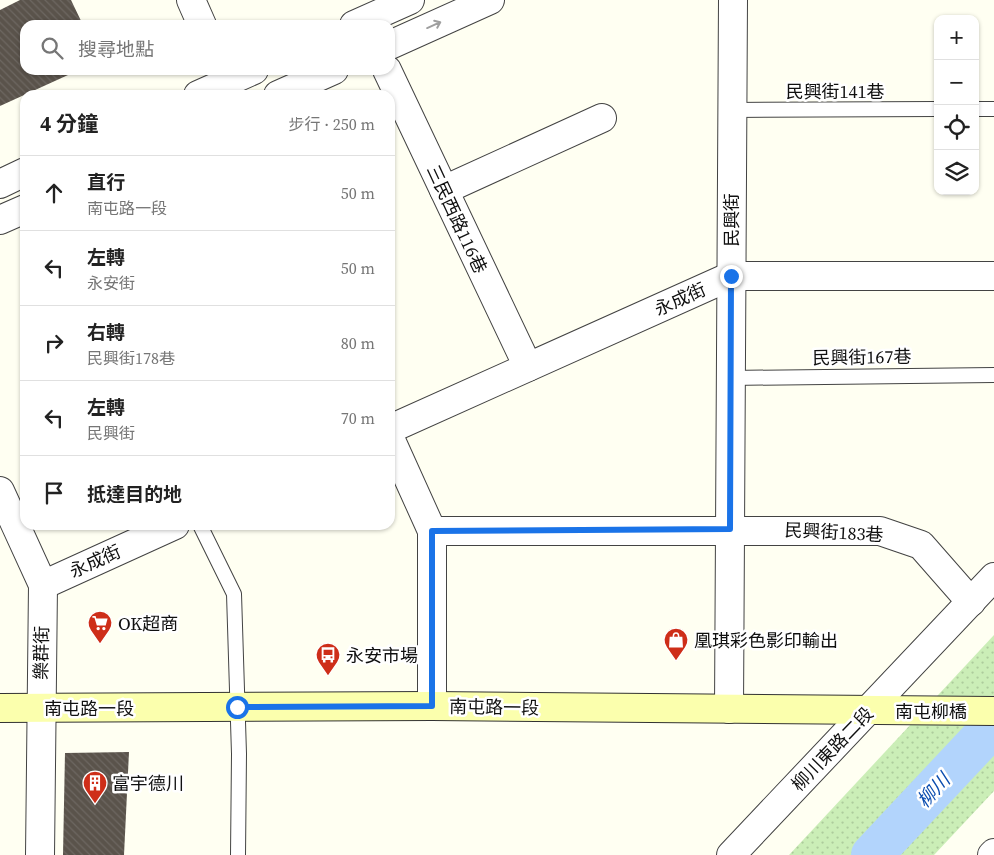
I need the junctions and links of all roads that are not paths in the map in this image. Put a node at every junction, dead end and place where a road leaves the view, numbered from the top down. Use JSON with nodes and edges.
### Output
{"nodes":[{"id":1,"x":191,"y":0,"type":"edge"},
{"id":2,"x":410,"y":0,"type":"edge"},
{"id":3,"x":490,"y":0,"type":"edge"},
{"id":4,"x":733,"y":0,"type":"edge"},
{"id":5,"x":200,"y":20,"type":"edge"},
{"id":6,"x":365,"y":20,"type":"edge"},
{"id":7,"x":395,"y":43,"type":"edge"},
{"id":8,"x":243,"y":75,"type":"edge"},
{"id":9,"x":323,"y":75,"type":"edge"},
{"id":10,"x":389,"y":75,"type":"edge"},
{"id":11,"x":228,"y":82,"type":"edge"},
{"id":12,"x":210,"y":90,"type":"edge"},
{"id":13,"x":289,"y":90,"type":"edge"},
{"id":14,"x":934,"y":109,"type":"edge"},
{"id":15,"x":979,"y":109,"type":"edge"},
{"id":16,"x":994,"y":109,"type":"edge"},
{"id":17,"x":732,"y":110,"type":"junction"},
{"id":18,"x":602,"y":118,"type":"dead end"},
{"id":19,"x":20,"y":174,"type":"edge"},
{"id":20,"x":0,"y":184,"type":"edge"},
{"id":21,"x":444,"y":190,"type":"junction"},
{"id":22,"x":20,"y":211,"type":"edge"},
{"id":23,"x":0,"y":220,"type":"edge"},
{"id":24,"x":731,"y":276,"type":"junction"},
{"id":25,"x":994,"y":276,"type":"edge"},
{"id":26,"x":528,"y":368,"type":"junction"},
{"id":27,"x":994,"y":375,"type":"edge"},
{"id":28,"x":730,"y":378,"type":"junction"},
{"id":29,"x":395,"y":427,"type":"edge"},
{"id":30,"x":395,"y":449,"type":"edge"},
{"id":31,"x":0,"y":491,"type":"edge"},
{"id":32,"x":730,"y":529,"type":"junction"},
{"id":33,"x":164,"y":530,"type":"edge"},
{"id":34,"x":202,"y":530,"type":"edge"},
{"id":35,"x":432,"y":531,"type":"junction"},
{"id":36,"x":994,"y":577,"type":"edge"},
{"id":37,"x":43,"y":585,"type":"junction"},
{"id":38,"x":971,"y":602,"type":"junction"},
{"id":39,"x":432,"y":706,"type":"junction"},
{"id":40,"x":237,"y":707,"type":"junction"},
{"id":41,"x":0,"y":708,"type":"edge"},
{"id":42,"x":40,"y":708,"type":"junction"},
{"id":43,"x":730,"y":710,"type":"junction"},
{"id":44,"x":868,"y":712,"type":"junction"},
{"id":45,"x":994,"y":712,"type":"edge"},
{"id":46,"x":40,"y":855,"type":"edge"},
{"id":47,"x":238,"y":855,"type":"edge"},
{"id":48,"x":731,"y":855,"type":"edge"}],
"edges":[{"from":1,"to":5,"type":"street"},
{"from":2,"to":6,"type":"street"},
{"from":7,"to":3,"type":"street","one_way":true},
{"from":4,"to":17,"type":"street","name":"民興街"},
{"from":8,"to":11,"type":"street"},
{"from":9,"to":13,"type":"street"},
{"from":10,"to":21,"type":"street","name":"三民西路116巷"},
{"from":11,"to":12,"type":"street"},
{"from":14,"to":17,"type":"lane","name":"民興街141巷"},
{"from":15,"to":16,"type":"lane"},
{"from":17,"to":24,"type":"street","name":"民興街"},
{"from":18,"to":21,"type":"street"},
{"from":19,"to":20,"type":"street"},
{"from":21,"to":26,"type":"street","name":"三民西路116巷"},
{"from":22,"to":23,"type":"street"},
{"from":24,"to":25,"type":"street","name":"永成街"},
{"from":24,"to":26,"type":"street","name":"永成街"},
{"from":24,"to":28,"type":"street","name":"民興街"},
{"from":26,"to":29,"type":"street","name":"永成街"},
{"from":27,"to":28,"type":"lane","name":"民興街167巷"},
{"from":28,"to":32,"type":"street","name":"民興街"},
{"from":30,"to":35,"type":"street"},
{"from":31,"to":37,"type":"street","name":"樂群街"},
{"from":32,"to":35,"type":"street","name":"民興街183巷"},
{"from":32,"to":38,"type":"street","name":"民興街183巷"},
{"from":32,"to":43,"type":"street","name":"民興街"},
{"from":33,"to":37,"type":"street","name":"永成街"},
{"from":34,"to":40,"type":"lane"},
{"from":35,"to":39,"type":"street"},
{"from":36,"to":38,"type":"street","name":"柳川東路二段"},
{"from":37,"to":42,"type":"street","name":"樂群街"},
{"from":38,"to":44,"type":"street","name":"柳川東路二段"},
{"from":39,"to":40,"type":"main road","name":"南屯路一段"},
{"from":39,"to":43,"type":"main road","name":"南屯路一段"},
{"from":40,"to":42,"type":"main road","name":"南屯路一段"},
{"from":40,"to":47,"type":"lane"},
{"from":41,"to":42,"type":"main road","name":"南屯路一段"},
{"from":42,"to":46,"type":"street","name":"樂群街"},
{"from":43,"to":44,"type":"main road","name":"南屯路一段"},
{"from":44,"to":45,"type":"main road","name":"南屯柳橋"},
{"from":44,"to":48,"type":"street","name":"柳川東路二段"}]}
